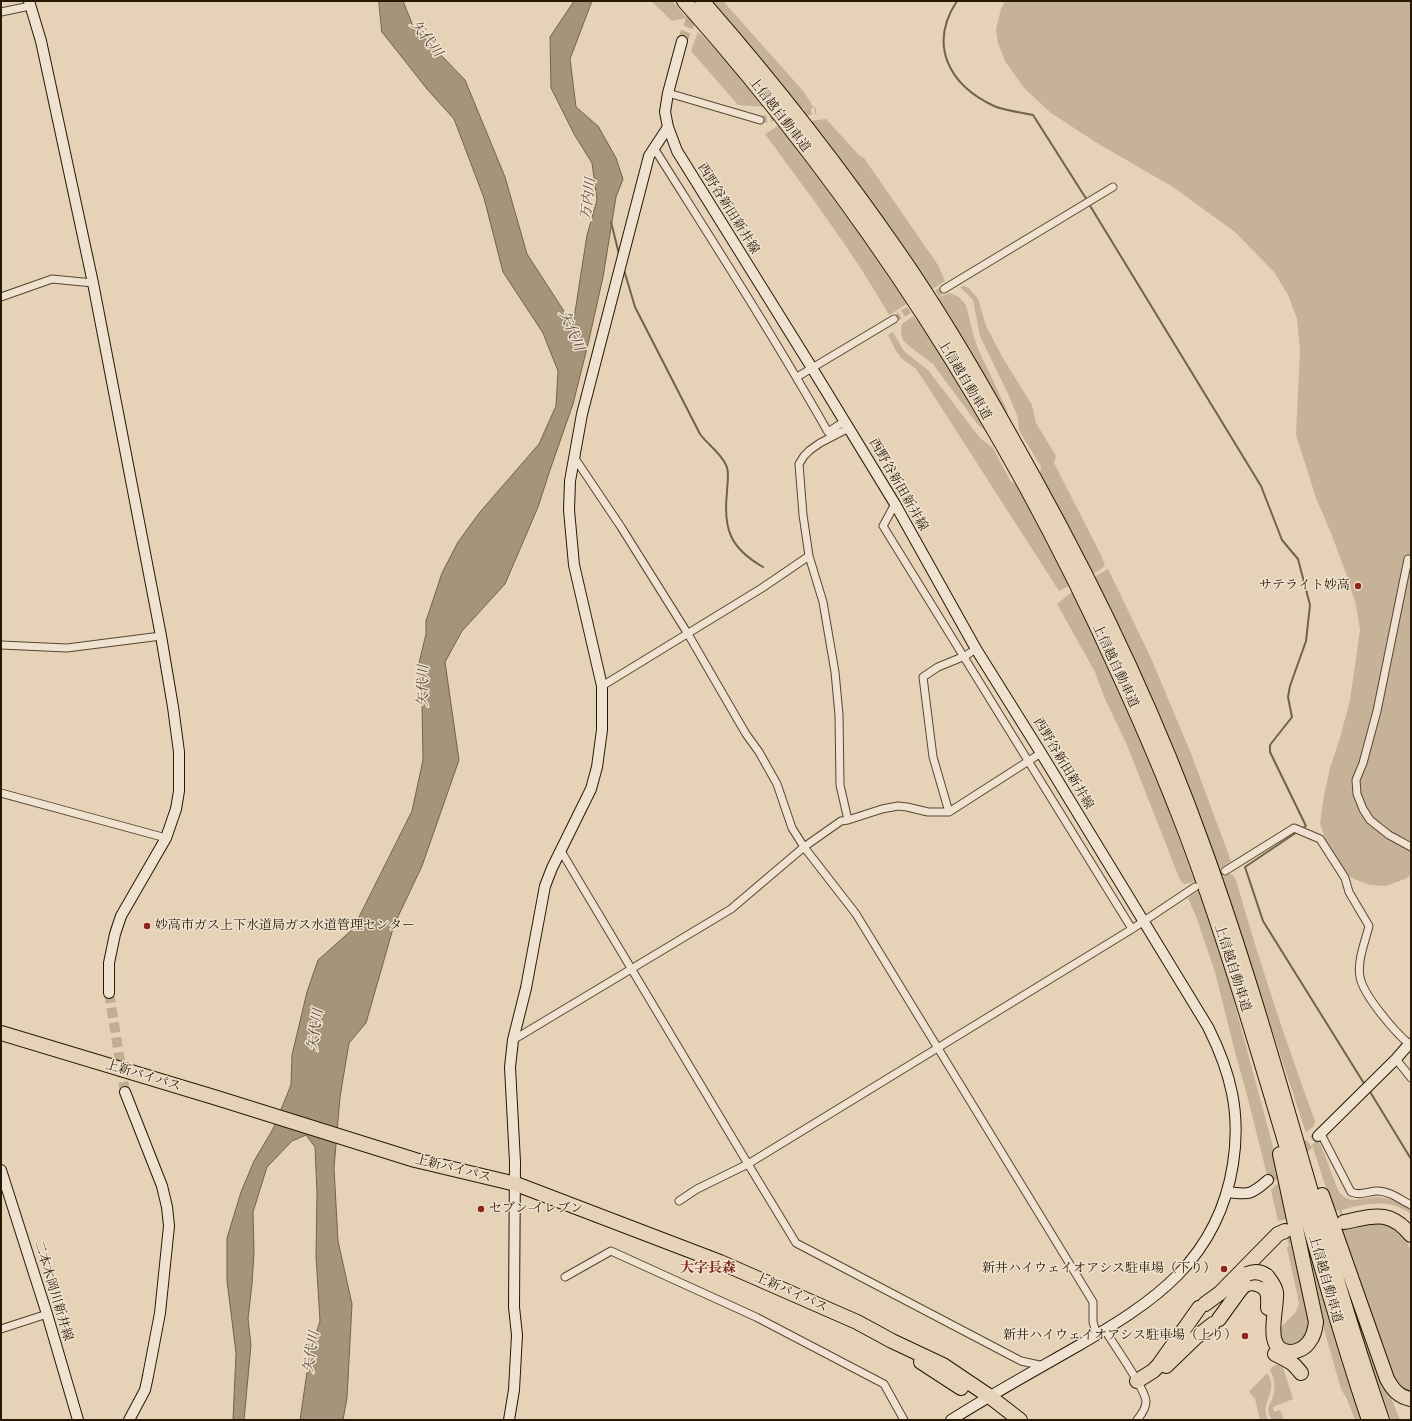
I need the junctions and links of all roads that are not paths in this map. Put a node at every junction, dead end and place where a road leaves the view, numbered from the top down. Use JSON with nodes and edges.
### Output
{"nodes":[{"id":1,"x":684,"y":1,"type":"edge"},
{"id":2,"x":702,"y":1,"type":"edge"},
{"id":3,"x":30,"y":3,"type":"edge"},
{"id":4,"x":1,"y":12,"type":"edge"},
{"id":5,"x":682,"y":41,"type":"tunnel mouth"},
{"id":6,"x":668,"y":93,"type":"junction"},
{"id":7,"x":760,"y":120,"type":"tunnel mouth"},
{"id":8,"x":668,"y":127,"type":"junction"},
{"id":9,"x":654,"y":148,"type":"junction"},
{"id":10,"x":1113,"y":187,"type":"dead end"},
{"id":11,"x":93,"y":283,"type":"junction"},
{"id":12,"x":944,"y":289,"type":"tunnel mouth"},
{"id":13,"x":1,"y":297,"type":"edge"},
{"id":14,"x":894,"y":319,"type":"tunnel mouth"},
{"id":15,"x":812,"y":368,"type":"junction"},
{"id":16,"x":797,"y":377,"type":"junction"},
{"id":17,"x":847,"y":425,"type":"junction"},
{"id":18,"x":574,"y":457,"type":"junction"},
{"id":19,"x":895,"y":504,"type":"junction"},
{"id":20,"x":809,"y":556,"type":"junction"},
{"id":21,"x":1408,"y":559,"type":"dead end"},
{"id":22,"x":688,"y":634,"type":"junction"},
{"id":23,"x":161,"y":636,"type":"junction"},
{"id":24,"x":1,"y":646,"type":"edge"},
{"id":25,"x":976,"y":649,"type":"junction"},
{"id":26,"x":965,"y":656,"type":"junction"},
{"id":27,"x":602,"y":686,"type":"junction"},
{"id":28,"x":1041,"y":752,"type":"junction"},
{"id":29,"x":1029,"y":760,"type":"junction"},
{"id":30,"x":1,"y":793,"type":"edge"},
{"id":31,"x":949,"y":812,"type":"junction"},
{"id":32,"x":848,"y":820,"type":"junction"},
{"id":33,"x":166,"y":838,"type":"junction"},
{"id":34,"x":804,"y":847,"type":"junction"},
{"id":35,"x":1411,"y":847,"type":"edge"},
{"id":36,"x":561,"y":851,"type":"junction"},
{"id":37,"x":1225,"y":871,"type":"dead end"},
{"id":38,"x":1195,"y":887,"type":"dead end"},
{"id":39,"x":1143,"y":922,"type":"junction"},
{"id":40,"x":1132,"y":928,"type":"junction"},
{"id":41,"x":631,"y":969,"type":"junction"},
{"id":42,"x":1238,"y":986,"type":"junction"},
{"id":43,"x":109,"y":993,"type":"tunnel mouth"},
{"id":44,"x":1,"y":1033,"type":"edge"},
{"id":45,"x":513,"y":1040,"type":"junction"},
{"id":46,"x":1410,"y":1043,"type":"edge"},
{"id":47,"x":938,"y":1047,"type":"junction"},
{"id":48,"x":1396,"y":1059,"type":"junction"},
{"id":49,"x":1278,"y":1076,"type":"junction"},
{"id":50,"x":1411,"y":1078,"type":"edge"},
{"id":51,"x":124,"y":1092,"type":"tunnel mouth"},
{"id":52,"x":1320,"y":1135,"type":"joint"},
{"id":53,"x":748,"y":1164,"type":"junction"},
{"id":54,"x":1,"y":1170,"type":"edge"},
{"id":55,"x":1268,"y":1180,"type":"tunnel mouth"},
{"id":56,"x":516,"y":1184,"type":"junction"},
{"id":57,"x":5,"y":1192,"type":"edge"},
{"id":58,"x":1227,"y":1192,"type":"junction"},
{"id":59,"x":679,"y":1200,"type":"dead end"},
{"id":60,"x":1411,"y":1205,"type":"edge"},
{"id":61,"x":1411,"y":1223,"type":"edge"},
{"id":62,"x":1411,"y":1235,"type":"edge"},
{"id":63,"x":565,"y":1277,"type":"dead end"},
{"id":64,"x":1220,"y":1293,"type":"junction"},
{"id":65,"x":1234,"y":1296,"type":"junction"},
{"id":66,"x":47,"y":1314,"type":"junction"},
{"id":67,"x":1,"y":1329,"type":"edge"},
{"id":68,"x":1101,"y":1332,"type":"junction"},
{"id":69,"x":1044,"y":1366,"type":"junction"},
{"id":70,"x":1301,"y":1373,"type":"dead end"},
{"id":71,"x":1139,"y":1384,"type":"junction"},
{"id":72,"x":985,"y":1399,"type":"junction"},
{"id":73,"x":1411,"y":1399,"type":"edge"},
{"id":74,"x":78,"y":1420,"type":"edge"},
{"id":75,"x":129,"y":1420,"type":"edge"},
{"id":76,"x":509,"y":1420,"type":"edge"},
{"id":77,"x":904,"y":1420,"type":"edge"},
{"id":78,"x":951,"y":1420,"type":"edge"},
{"id":79,"x":1004,"y":1420,"type":"edge"},
{"id":80,"x":1020,"y":1420,"type":"edge"},
{"id":81,"x":1137,"y":1420,"type":"edge"},
{"id":82,"x":1369,"y":1420,"type":"edge"},
{"id":83,"x":1382,"y":1420,"type":"edge"}],
"edges":[{"from":1,"to":42,"type":"highway","name":"上信越自動車道"},
{"from":2,"to":49,"type":"highway","name":"上信越自動車道"},
{"from":3,"to":4,"type":"street"},
{"from":3,"to":11,"type":"street"},
{"from":5,"to":6,"type":"street","name":"西野谷新田新井線"},
{"from":6,"to":7,"type":"street"},
{"from":6,"to":8,"type":"street","name":"西野谷新田新井線"},
{"from":8,"to":9,"type":"street"},
{"from":8,"to":15,"type":"street","name":"西野谷新田新井線"},
{"from":9,"to":16,"type":"street"},
{"from":9,"to":18,"type":"street"},
{"from":10,"to":12,"type":"street"},
{"from":11,"to":13,"type":"street"},
{"from":11,"to":23,"type":"street"},
{"from":14,"to":15,"type":"street"},
{"from":15,"to":16,"type":"street"},
{"from":15,"to":17,"type":"street","name":"西野谷新田新井線"},
{"from":16,"to":17,"type":"street"},
{"from":17,"to":19,"type":"street","name":"西野谷新田新井線"},
{"from":17,"to":20,"type":"street"},
{"from":18,"to":22,"type":"street"},
{"from":18,"to":27,"type":"street"},
{"from":19,"to":25,"type":"street","name":"西野谷新田新井線"},
{"from":19,"to":26,"type":"street"},
{"from":20,"to":22,"type":"street"},
{"from":20,"to":32,"type":"street"},
{"from":21,"to":35,"type":"street"},
{"from":22,"to":27,"type":"street"},
{"from":22,"to":34,"type":"street"},
{"from":23,"to":24,"type":"street"},
{"from":23,"to":33,"type":"street"},
{"from":25,"to":26,"type":"street"},
{"from":25,"to":28,"type":"street","name":"西野谷新田新井線"},
{"from":26,"to":29,"type":"street"},
{"from":26,"to":31,"type":"street"},
{"from":27,"to":36,"type":"street"},
{"from":28,"to":29,"type":"street"},
{"from":28,"to":39,"type":"street","name":"西野谷新田新井線"},
{"from":29,"to":31,"type":"street"},
{"from":29,"to":40,"type":"street"},
{"from":30,"to":33,"type":"street"},
{"from":31,"to":32,"type":"street"},
{"from":32,"to":34,"type":"street"},
{"from":33,"to":43,"type":"street"},
{"from":34,"to":41,"type":"street"},
{"from":34,"to":47,"type":"street"},
{"from":36,"to":41,"type":"street"},
{"from":36,"to":45,"type":"street"},
{"from":37,"to":46,"type":"street"},
{"from":38,"to":39,"type":"street"},
{"from":39,"to":40,"type":"street"},
{"from":39,"to":58,"type":"street","name":"西野谷新田新井線"},
{"from":40,"to":47,"type":"street"},
{"from":41,"to":45,"type":"street"},
{"from":41,"to":53,"type":"street"},
{"from":42,"to":64,"type":"highway","bridge":true},
{"from":42,"to":82,"type":"highway","name":"上信越自動車道"},
{"from":44,"to":56,"type":"highway","name":"上新バイパス"},
{"from":45,"to":56,"type":"street"},
{"from":46,"to":48,"type":"street"},
{"from":47,"to":53,"type":"street"},
{"from":47,"to":68,"type":"street"},
{"from":48,"to":50,"type":"street"},
{"from":48,"to":52,"type":"street"},
{"from":49,"to":73,"type":"highway"},
{"from":49,"to":83,"type":"highway","name":"上信越自動車道"},
{"from":51,"to":75,"type":"street"},
{"from":52,"to":60,"type":"street"},
{"from":53,"to":59,"type":"street"},
{"from":53,"to":69,"type":"street"},
{"from":54,"to":57,"type":"street","name":"二本木岡川新井線"},
{"from":55,"to":58,"type":"street"},
{"from":56,"to":72,"type":"highway","name":"上新バイパス"},
{"from":56,"to":76,"type":"street"},
{"from":57,"to":66,"type":"street","name":"二本木岡川新井線"},
{"from":58,"to":68,"type":"street","name":"西野谷新田新井線"},
{"from":61,"to":62,"type":"highway"},
{"from":63,"to":77,"type":"street"},
{"from":64,"to":65,"type":"highway"},
{"from":64,"to":71,"type":"highway"},
{"from":65,"to":70,"type":"highway"},
{"from":65,"to":71,"type":"highway"},
{"from":66,"to":67,"type":"street"},
{"from":66,"to":74,"type":"street","name":"二本木岡川新井線"},
{"from":68,"to":69,"type":"street","name":"西野谷新田新井線"},
{"from":68,"to":71,"type":"street"},
{"from":69,"to":72,"type":"street","name":"西野谷新田新井線"},
{"from":71,"to":81,"type":"street"},
{"from":72,"to":78,"type":"street","name":"西野谷新田新井線"},
{"from":72,"to":79,"type":"highway","name":"上新バイパス"},
{"from":72,"to":80,"type":"highway","name":"上新バイパス"}]}
